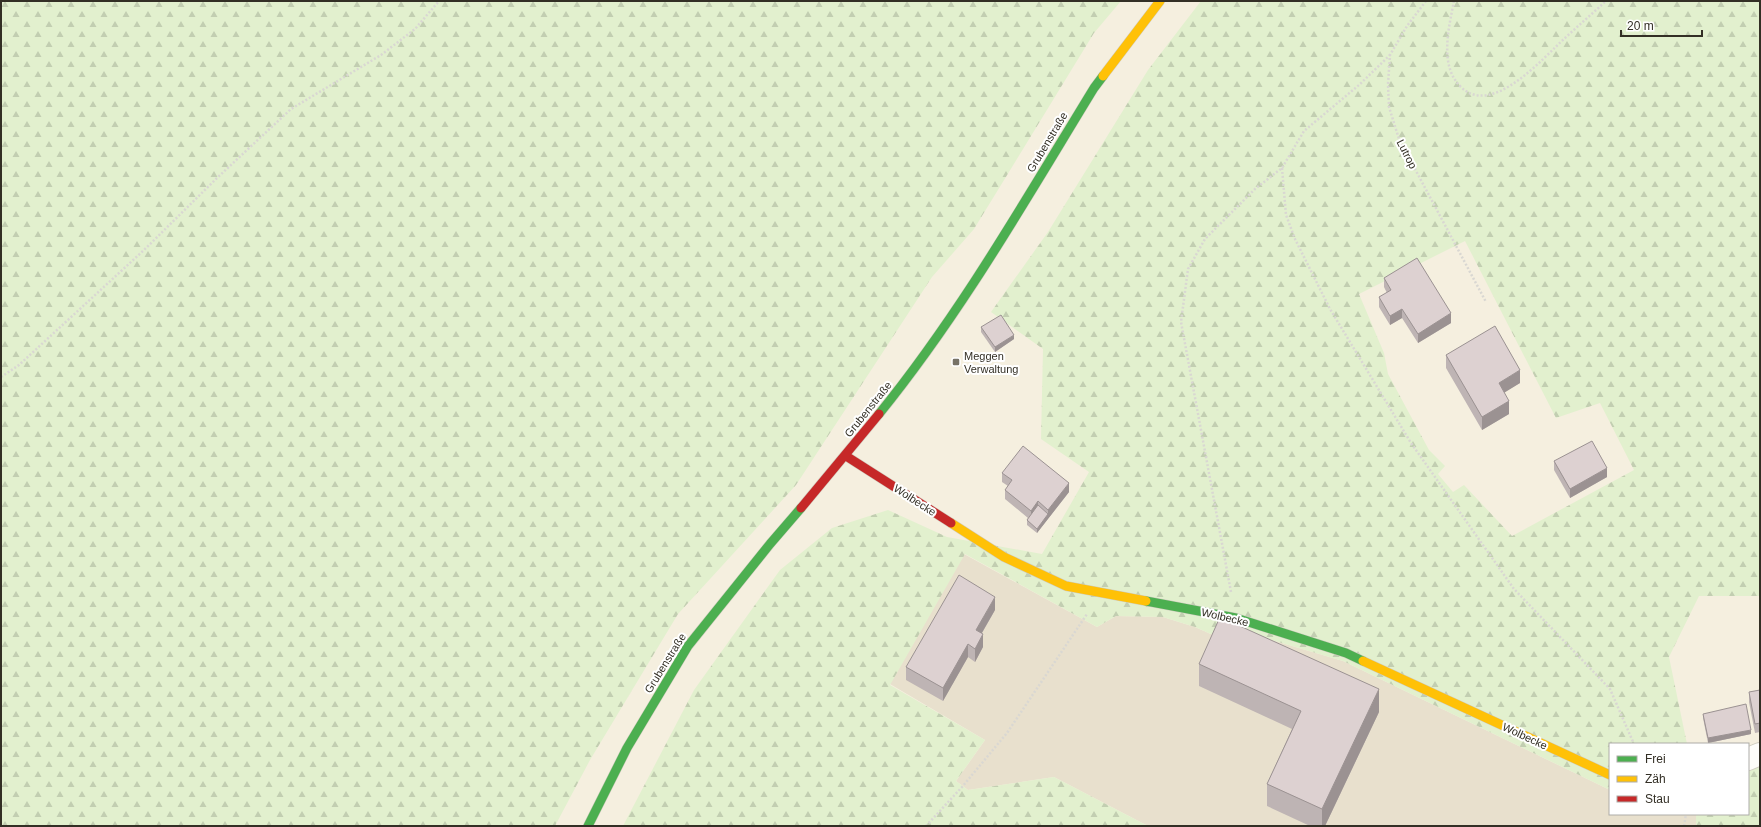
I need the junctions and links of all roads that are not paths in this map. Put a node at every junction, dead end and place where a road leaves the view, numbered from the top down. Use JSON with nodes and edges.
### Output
{"nodes":[{"id":1,"x":1160,"y":1,"type":"edge"},
{"id":2,"x":846,"y":456,"type":"junction"},
{"id":3,"x":1760,"y":754,"type":"edge"},
{"id":4,"x":1749,"y":759,"type":"edge"},
{"id":5,"x":1609,"y":775,"type":"edge"},
{"id":6,"x":588,"y":826,"type":"edge"}],
"edges":[{"from":1,"to":2,"type":"main road","name":"Grubenstraße"},
{"from":2,"to":5,"type":"main road","name":"Wolbecke"},
{"from":2,"to":6,"type":"main road","name":"Grubenstraße"},
{"from":3,"to":4,"type":"street"}]}
